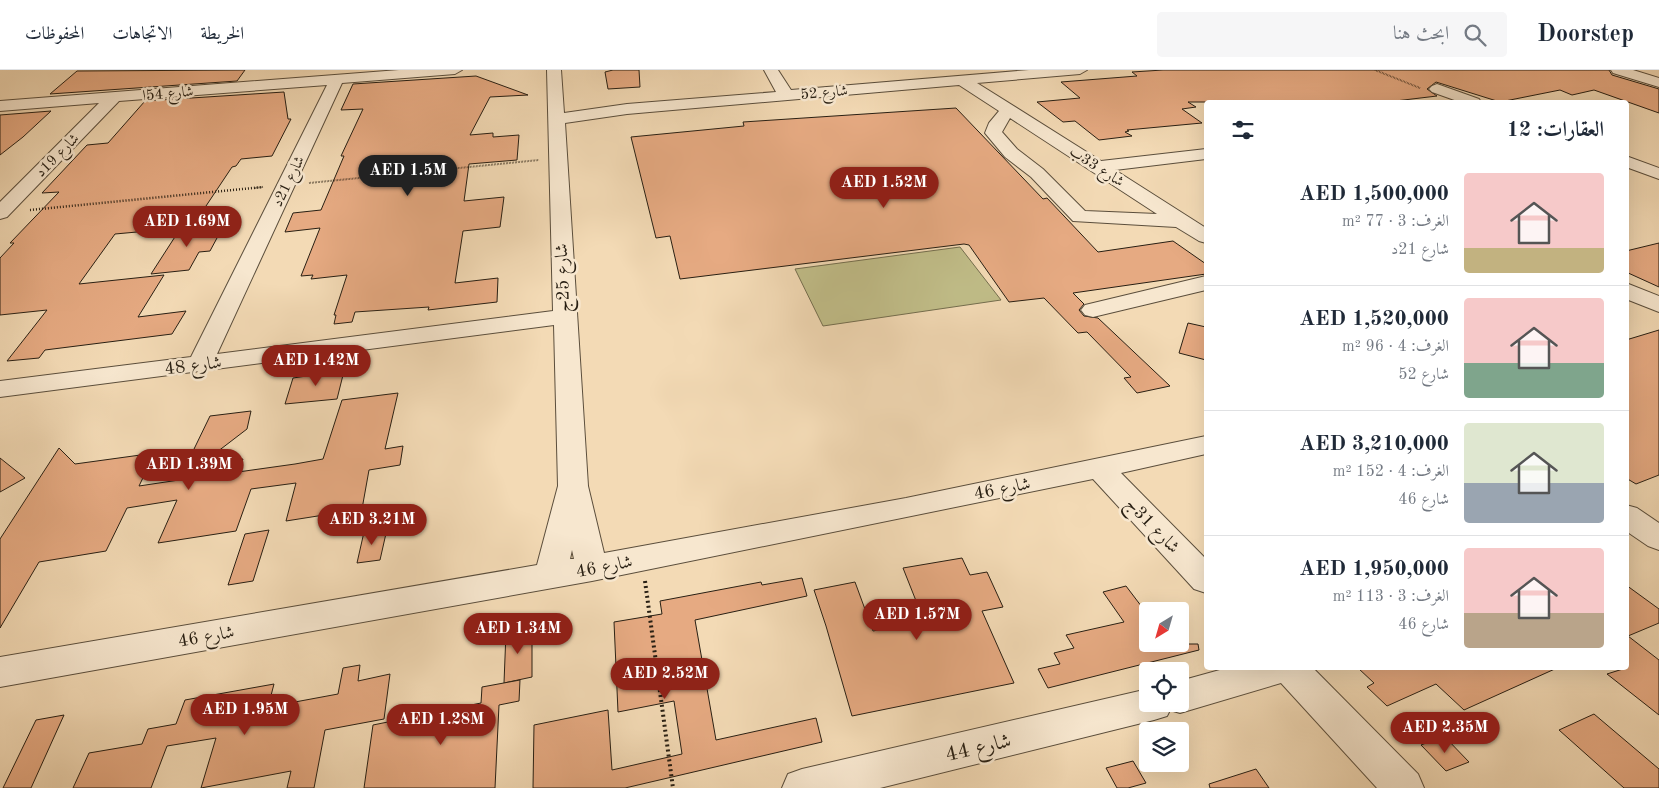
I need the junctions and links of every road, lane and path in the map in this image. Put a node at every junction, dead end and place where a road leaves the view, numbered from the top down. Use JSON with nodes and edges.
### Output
{"nodes":[{"id":1,"x":554,"y":70,"type":"edge"},
{"id":2,"x":771,"y":70,"type":"edge"},
{"id":3,"x":1080,"y":70,"type":"edge"},
{"id":4,"x":1375,"y":70,"type":"edge"},
{"id":5,"x":1618,"y":70,"type":"edge"},
{"id":6,"x":445,"y":74,"type":"edge"},
{"id":7,"x":338,"y":79,"type":"junction"},
{"id":8,"x":970,"y":80,"type":"junction"},
{"id":9,"x":1659,"y":83,"type":"edge"},
{"id":10,"x":1439,"y":90,"type":"joint"},
{"id":11,"x":786,"y":96,"type":"junction"},
{"id":12,"x":114,"y":97,"type":"junction"},
{"id":13,"x":1467,"y":100,"type":"edge"},
{"id":14,"x":722,"y":101,"type":"junction"},
{"id":15,"x":0,"y":106,"type":"edge"},
{"id":16,"x":1009,"y":110,"type":"junction"},
{"id":17,"x":556,"y":116,"type":"junction"},
{"id":18,"x":731,"y":116,"type":"dead end"},
{"id":19,"x":1204,"y":154,"type":"edge"},
{"id":20,"x":1629,"y":162,"type":"edge"},
{"id":21,"x":1098,"y":167,"type":"junction"},
{"id":22,"x":1659,"y":174,"type":"edge"},
{"id":23,"x":0,"y":213,"type":"edge"},
{"id":24,"x":1182,"y":222,"type":"junction"},
{"id":25,"x":1204,"y":236,"type":"edge"},
{"id":26,"x":1204,"y":283,"type":"edge"},
{"id":27,"x":1629,"y":291,"type":"edge"},
{"id":28,"x":1659,"y":305,"type":"edge"},
{"id":29,"x":1093,"y":310,"type":"dead end"},
{"id":30,"x":564,"y":317,"type":"junction"},
{"id":31,"x":200,"y":364,"type":"junction"},
{"id":32,"x":0,"y":389,"type":"edge"},
{"id":33,"x":1204,"y":445,"type":"edge"},
{"id":34,"x":1100,"y":469,"type":"junction"},
{"id":35,"x":574,"y":486,"type":"junction"},
{"id":36,"x":1629,"y":518,"type":"edge"},
{"id":37,"x":1659,"y":538,"type":"edge"},
{"id":38,"x":642,"y":559,"type":"junction"},
{"id":39,"x":592,"y":568,"type":"junction"},
{"id":40,"x":551,"y":575,"type":"junction"},
{"id":41,"x":1204,"y":578,"type":"edge"},
{"id":42,"x":1273,"y":670,"type":"edge"},
{"id":43,"x":1292,"y":670,"type":"edge"},
{"id":44,"x":0,"y":672,"type":"edge"},
{"id":45,"x":1189,"y":694,"type":"edge"},
{"id":46,"x":1139,"y":708,"type":"edge"},
{"id":47,"x":673,"y":788,"type":"edge"},
{"id":48,"x":802,"y":788,"type":"edge"},
{"id":49,"x":1404,"y":788,"type":"edge"}],
"edges":[{"from":1,"to":17,"type":"street","name":"شارع 25ج"},
{"from":2,"to":11,"type":"street"},
{"from":3,"to":8,"type":"street","name":"شارع 52"},
{"from":4,"to":10,"type":"path"},
{"from":5,"to":9,"type":"street"},
{"from":6,"to":7,"type":"street","name":"شارع 54ا"},
{"from":7,"to":12,"type":"street","name":"شارع 54ا"},
{"from":7,"to":31,"type":"street","name":"شارع 21د"},
{"from":8,"to":11,"type":"street","name":"شارع 52"},
{"from":8,"to":16,"type":"street","name":"شارع 33ب"},
{"from":10,"to":13,"type":"street"},
{"from":11,"to":14,"type":"street","name":"شارع 52"},
{"from":12,"to":15,"type":"street","name":"شارع 54ا"},
{"from":12,"to":23,"type":"street","name":"شارع 19د"},
{"from":14,"to":17,"type":"street","name":"شارع 52"},
{"from":14,"to":18,"type":"street"},
{"from":16,"to":21,"type":"street","name":"شارع 33ب"},
{"from":16,"to":24,"type":"street"},
{"from":17,"to":30,"type":"street","name":"شارع 25ج"},
{"from":19,"to":21,"type":"street"},
{"from":20,"to":22,"type":"street"},
{"from":21,"to":24,"type":"street","name":"شارع 33ب"},
{"from":24,"to":25,"type":"street","name":"شارع 33ب"},
{"from":26,"to":29,"type":"street"},
{"from":27,"to":28,"type":"street"},
{"from":30,"to":31,"type":"street","name":"شارع 48"},
{"from":30,"to":35,"type":"street","name":"شارع 25ج"},
{"from":31,"to":32,"type":"street","name":"شارع 48"},
{"from":33,"to":34,"type":"street","name":"شارع 46"},
{"from":34,"to":38,"type":"street","name":"شارع 46"},
{"from":34,"to":41,"type":"street","name":"شارع 31ج"},
{"from":35,"to":39,"type":"street","name":"شارع 25ج"},
{"from":35,"to":40,"type":"street","name":"شارع 25ج"},
{"from":36,"to":37,"type":"street"},
{"from":38,"to":39,"type":"street","name":"شارع 46"},
{"from":38,"to":47,"type":"path"},
{"from":39,"to":40,"type":"street","name":"شارع 46"},
{"from":40,"to":44,"type":"street","name":"شارع 46"},
{"from":42,"to":45,"type":"street"},
{"from":43,"to":49,"type":"street"},
{"from":46,"to":48,"type":"street","name":"شارع 44"}]}
